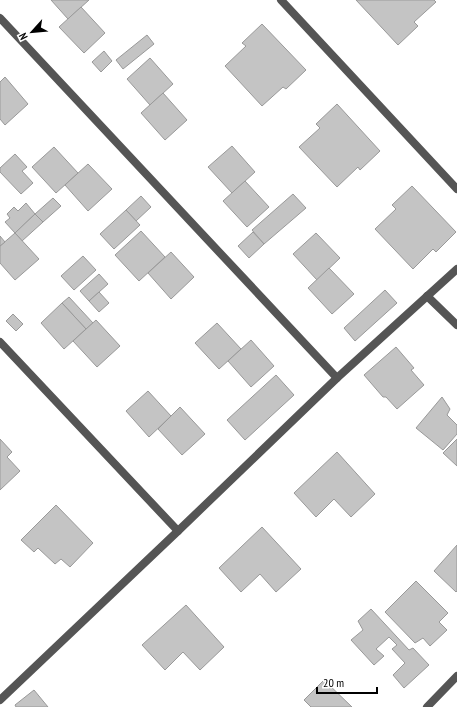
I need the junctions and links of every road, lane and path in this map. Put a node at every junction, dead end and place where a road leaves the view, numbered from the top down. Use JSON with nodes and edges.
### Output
{"nodes":[{"id":1,"x":281,"y":0,"type":"edge"},
{"id":2,"x":0,"y":18,"type":"edge"},
{"id":3,"x":457,"y":189,"type":"edge"},
{"id":4,"x":457,"y":269,"type":"edge"},
{"id":5,"x":427,"y":296,"type":"junction"},
{"id":6,"x":457,"y":325,"type":"edge"},
{"id":7,"x":0,"y":342,"type":"edge"},
{"id":8,"x":337,"y":378,"type":"junction"},
{"id":9,"x":178,"y":531,"type":"junction"},
{"id":10,"x":457,"y":676,"type":"edge"},
{"id":11,"x":0,"y":700,"type":"edge"},
{"id":12,"x":427,"y":707,"type":"edge"}],
"edges":[{"from":1,"to":3,"type":"street"},
{"from":2,"to":8,"type":"street"},
{"from":4,"to":5,"type":"street"},
{"from":5,"to":6,"type":"street"},
{"from":5,"to":8,"type":"street"},
{"from":7,"to":9,"type":"street"},
{"from":8,"to":9,"type":"street"},
{"from":9,"to":11,"type":"street"},
{"from":10,"to":12,"type":"street"}]}
